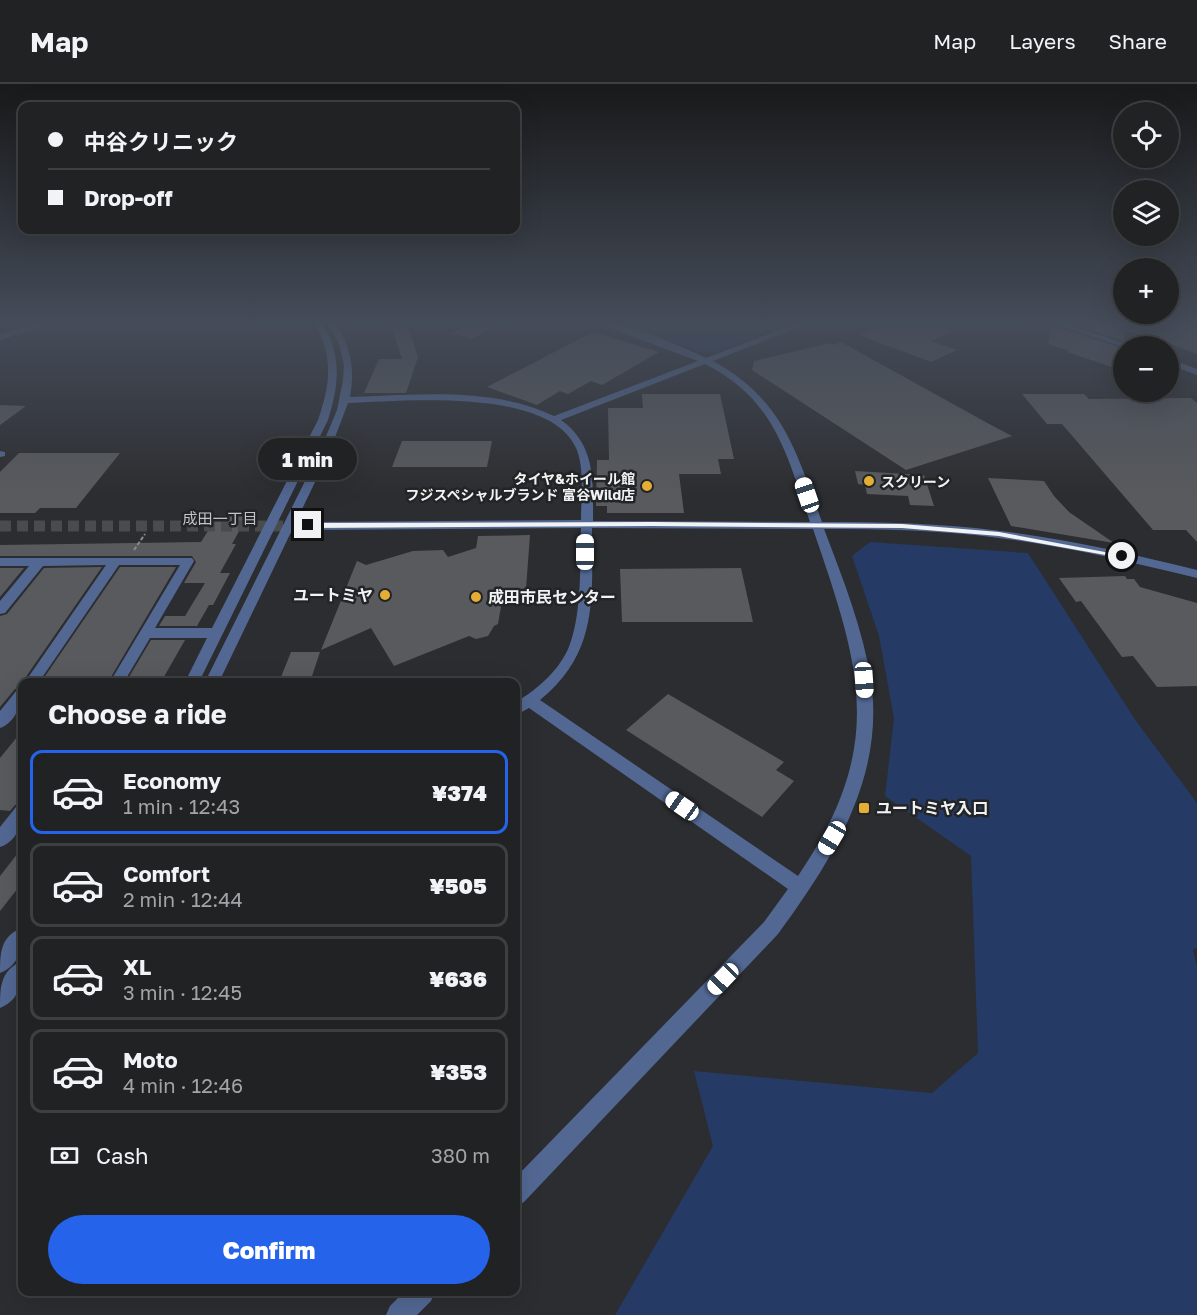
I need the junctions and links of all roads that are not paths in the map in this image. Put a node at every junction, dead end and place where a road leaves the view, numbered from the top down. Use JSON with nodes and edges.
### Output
{"nodes":[{"id":1,"x":335,"y":381,"type":"edge"},
{"id":2,"x":348,"y":381,"type":"edge"},
{"id":3,"x":653,"y":381,"type":"edge"},
{"id":4,"x":738,"y":381,"type":"edge"},
{"id":5,"x":344,"y":400,"type":"junction"},
{"id":6,"x":554,"y":419,"type":"junction"},
{"id":7,"x":585,"y":524,"type":"junction"},
{"id":8,"x":818,"y":524,"type":"junction"},
{"id":9,"x":308,"y":525,"type":"tunnel mouth"},
{"id":10,"x":0,"y":562,"type":"edge"},
{"id":11,"x":39,"y":562,"type":"junction"},
{"id":12,"x":115,"y":562,"type":"junction"},
{"id":13,"x":1197,"y":574,"type":"edge"},
{"id":14,"x":0,"y":610,"type":"edge"},
{"id":15,"x":147,"y":633,"type":"junction"},
{"id":16,"x":218,"y":633,"type":"junction"},
{"id":17,"x":35,"y":678,"type":"edge"},
{"id":18,"x":119,"y":678,"type":"edge"},
{"id":19,"x":194,"y":678,"type":"edge"},
{"id":20,"x":214,"y":678,"type":"edge"},
{"id":21,"x":18,"y":699,"type":"edge"},
{"id":22,"x":523,"y":705,"type":"edge"},
{"id":23,"x":0,"y":722,"type":"edge"},
{"id":24,"x":11,"y":821,"type":"edge"},
{"id":25,"x":0,"y":840,"type":"edge"},
{"id":26,"x":801,"y":888,"type":"junction"},
{"id":27,"x":18,"y":942,"type":"edge"},
{"id":28,"x":0,"y":964,"type":"edge"},
{"id":29,"x":18,"y":976,"type":"edge"},
{"id":30,"x":0,"y":999,"type":"edge"},
{"id":31,"x":520,"y":1190,"type":"edge"},
{"id":32,"x":418,"y":1296,"type":"edge"},
{"id":33,"x":399,"y":1315,"type":"edge"}],
"edges":[{"from":1,"to":16,"type":"street"},
{"from":2,"to":5,"type":"street"},
{"from":3,"to":6,"type":"street"},
{"from":4,"to":8,"type":"street"},
{"from":5,"to":6,"type":"street"},
{"from":5,"to":20,"type":"street"},
{"from":6,"to":7,"type":"street"},
{"from":7,"to":8,"type":"street"},
{"from":7,"to":9,"type":"street"},
{"from":7,"to":22,"type":"street"},
{"from":8,"to":13,"type":"street"},
{"from":8,"to":26,"type":"street"},
{"from":10,"to":11,"type":"street"},
{"from":11,"to":12,"type":"street"},
{"from":11,"to":14,"type":"street"},
{"from":12,"to":15,"type":"street"},
{"from":12,"to":17,"type":"street"},
{"from":15,"to":16,"type":"street"},
{"from":15,"to":18,"type":"street"},
{"from":16,"to":19,"type":"street"},
{"from":21,"to":23,"type":"street"},
{"from":22,"to":26,"type":"street"},
{"from":24,"to":25,"type":"street"},
{"from":26,"to":31,"type":"street"},
{"from":27,"to":28,"type":"street"},
{"from":29,"to":30,"type":"street"},
{"from":32,"to":33,"type":"street"}]}
